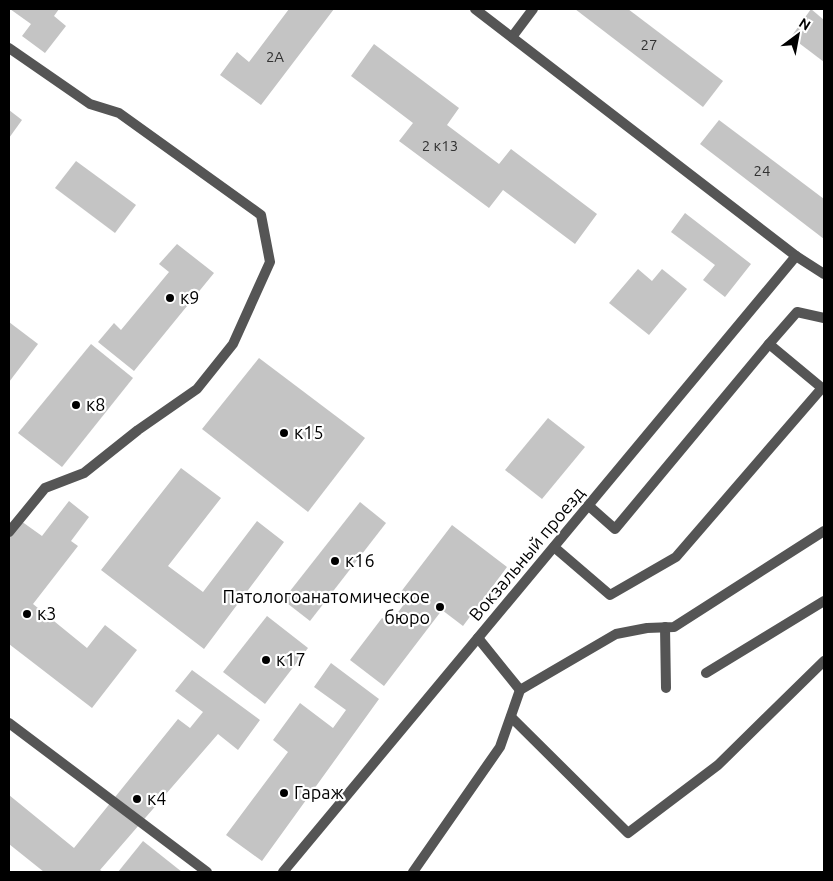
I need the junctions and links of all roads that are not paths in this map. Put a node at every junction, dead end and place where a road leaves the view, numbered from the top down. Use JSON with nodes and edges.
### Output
{"nodes":[{"id":1,"x":474,"y":9,"type":"edge"},
{"id":2,"x":533,"y":9,"type":"edge"},
{"id":3,"x":512,"y":37,"type":"junction"},
{"id":4,"x":9,"y":48,"type":"edge"},
{"id":5,"x":796,"y":256,"type":"junction"},
{"id":6,"x":824,"y":274,"type":"edge"},
{"id":7,"x":824,"y":318,"type":"edge"},
{"id":8,"x":769,"y":344,"type":"junction"},
{"id":9,"x":589,"y":506,"type":"junction"},
{"id":10,"x":824,"y":531,"type":"edge"},
{"id":11,"x":9,"y":532,"type":"edge"},
{"id":12,"x":554,"y":547,"type":"junction"},
{"id":13,"x":824,"y":600,"type":"edge"},
{"id":14,"x":665,"y":627,"type":"junction"},
{"id":15,"x":478,"y":638,"type":"junction"},
{"id":16,"x":824,"y":661,"type":"edge"},
{"id":17,"x":706,"y":673,"type":"dead end"},
{"id":18,"x":666,"y":688,"type":"dead end"},
{"id":19,"x":520,"y":690,"type":"junction"},
{"id":20,"x":511,"y":717,"type":"junction"},
{"id":21,"x":9,"y":723,"type":"edge"},
{"id":22,"x":207,"y":872,"type":"edge"},
{"id":23,"x":284,"y":872,"type":"edge"},
{"id":24,"x":413,"y":872,"type":"edge"}],
"edges":[{"from":1,"to":3,"type":"street"},
{"from":2,"to":3,"type":"street"},
{"from":3,"to":5,"type":"street"},
{"from":4,"to":11,"type":"street"},
{"from":5,"to":6,"type":"street"},
{"from":5,"to":9,"type":"street","name":"Вокзальный проезд"},
{"from":7,"to":8,"type":"street"},
{"from":8,"to":9,"type":"street"},
{"from":8,"to":12,"type":"street"},
{"from":9,"to":12,"type":"street","name":"Вокзальный проезд"},
{"from":10,"to":14,"type":"street"},
{"from":12,"to":15,"type":"street","name":"Вокзальный проезд"},
{"from":13,"to":17,"type":"street"},
{"from":14,"to":18,"type":"street"},
{"from":14,"to":19,"type":"street"},
{"from":15,"to":19,"type":"street"},
{"from":15,"to":23,"type":"street","name":"Вокзальный проезд"},
{"from":16,"to":20,"type":"street"},
{"from":19,"to":20,"type":"street"},
{"from":20,"to":24,"type":"street"},
{"from":21,"to":22,"type":"street"}]}
